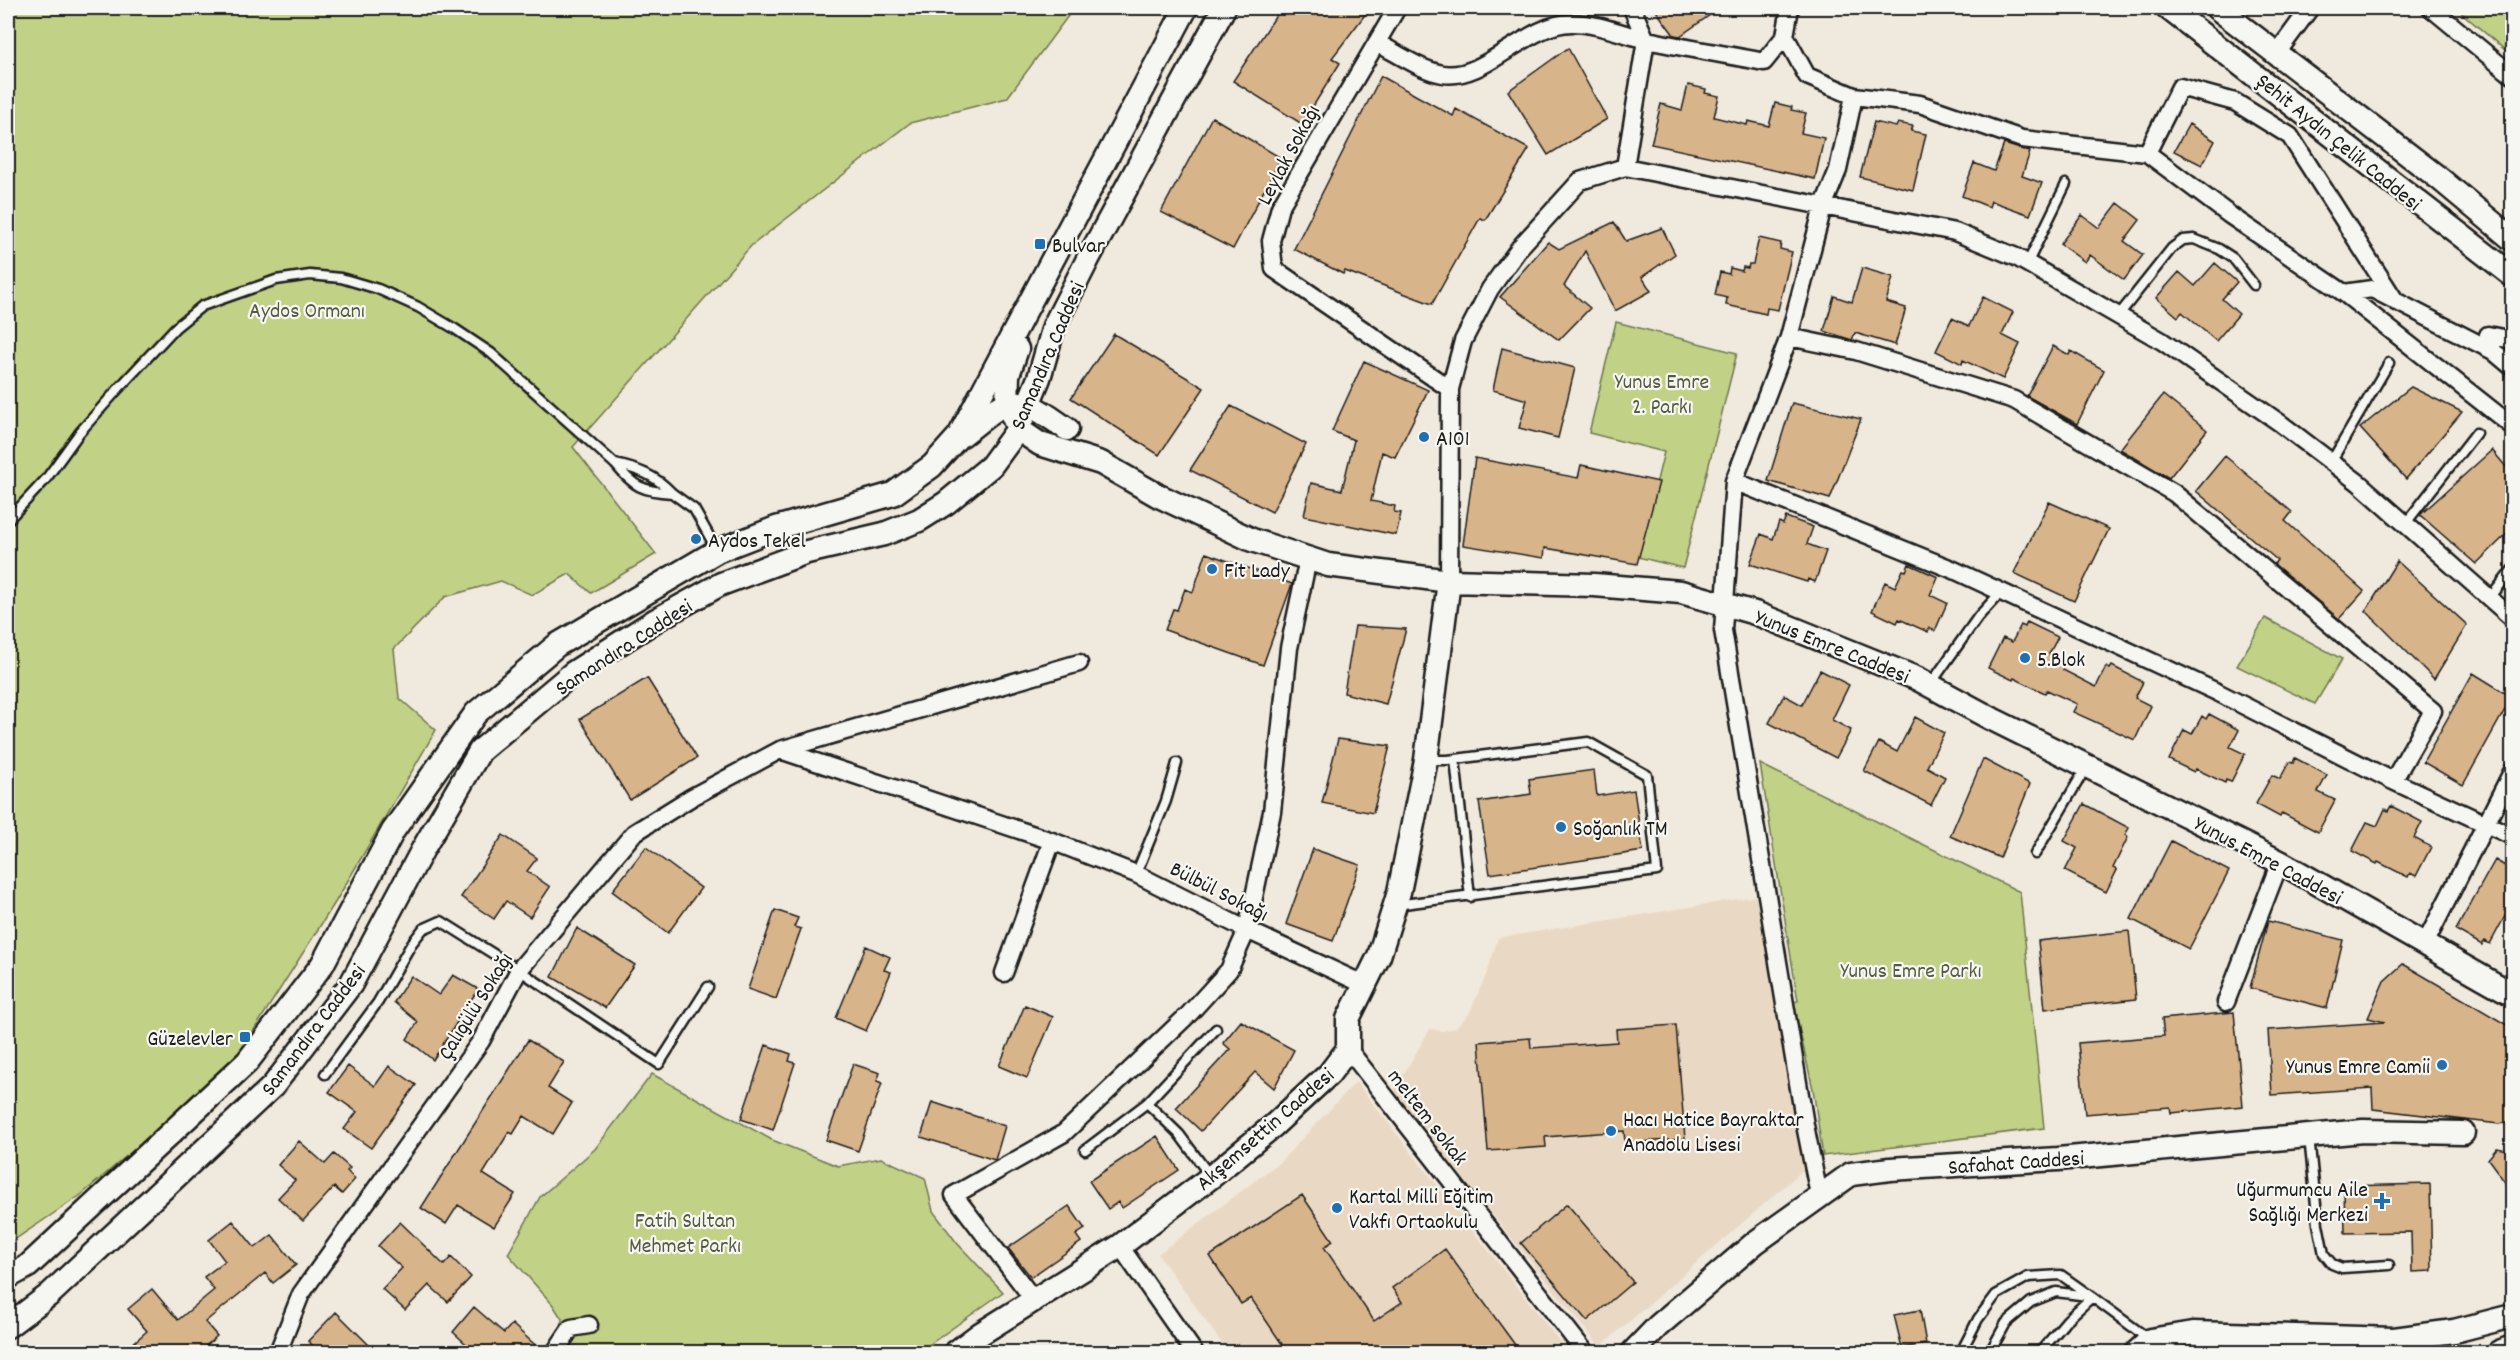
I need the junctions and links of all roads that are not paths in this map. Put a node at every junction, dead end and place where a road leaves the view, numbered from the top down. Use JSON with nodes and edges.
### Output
{"nodes":[{"id":1,"x":1186,"y":8,"type":"edge"},
{"id":2,"x":1224,"y":8,"type":"edge"},
{"id":3,"x":1397,"y":8,"type":"edge"},
{"id":4,"x":1632,"y":8,"type":"edge"},
{"id":5,"x":1790,"y":8,"type":"edge"},
{"id":6,"x":2168,"y":8,"type":"edge"},
{"id":7,"x":2217,"y":8,"type":"edge"},
{"id":8,"x":2310,"y":8,"type":"edge"},
{"id":9,"x":2431,"y":8,"type":"edge"},
{"id":10,"x":1785,"y":36,"type":"junction"},
{"id":11,"x":1646,"y":39,"type":"junction"},
{"id":12,"x":1377,"y":43,"type":"junction"},
{"id":13,"x":2277,"y":53,"type":"junction"},
{"id":14,"x":2512,"y":75,"type":"edge"},
{"id":15,"x":1854,"y":96,"type":"junction"},
{"id":16,"x":2147,"y":153,"type":"junction"},
{"id":17,"x":1625,"y":167,"type":"junction"},
{"id":18,"x":2066,"y":184,"type":"dead end"},
{"id":19,"x":1823,"y":207,"type":"junction"},
{"id":20,"x":2512,"y":239,"type":"edge"},
{"id":21,"x":2027,"y":264,"type":"junction"},
{"id":22,"x":2512,"y":275,"type":"edge"},
{"id":23,"x":1040,"y":282,"type":"junction"},
{"id":24,"x":2254,"y":285,"type":"dead end"},
{"id":25,"x":2344,"y":292,"type":"junction"},
{"id":26,"x":2396,"y":302,"type":"junction"},
{"id":27,"x":2118,"y":316,"type":"junction"},
{"id":28,"x":1789,"y":337,"type":"junction"},
{"id":29,"x":2512,"y":340,"type":"edge"},
{"id":30,"x":2493,"y":351,"type":"junction"},
{"id":31,"x":2389,"y":363,"type":"dead end"},
{"id":32,"x":2512,"y":367,"type":"edge"},
{"id":33,"x":1039,"y":378,"type":"junction"},
{"id":34,"x":1450,"y":389,"type":"junction"},
{"id":35,"x":1017,"y":405,"type":"junction"},
{"id":36,"x":2512,"y":426,"type":"edge"},
{"id":37,"x":1018,"y":429,"type":"junction"},
{"id":38,"x":1067,"y":429,"type":"junction"},
{"id":39,"x":2476,"y":433,"type":"dead end"},
{"id":40,"x":959,"y":436,"type":"junction"},
{"id":41,"x":1040,"y":444,"type":"junction"},
{"id":42,"x":2331,"y":462,"type":"junction"},
{"id":43,"x":1101,"y":463,"type":"junction"},
{"id":44,"x":615,"y":464,"type":"junction"},
{"id":45,"x":991,"y":466,"type":"junction"},
{"id":46,"x":1734,"y":481,"type":"junction"},
{"id":47,"x":672,"y":492,"type":"junction"},
{"id":48,"x":8,"y":520,"type":"edge"},
{"id":49,"x":2406,"y":523,"type":"junction"},
{"id":50,"x":717,"y":551,"type":"junction"},
{"id":51,"x":1308,"y":559,"type":"junction"},
{"id":52,"x":2512,"y":570,"type":"edge"},
{"id":53,"x":1449,"y":581,"type":"junction"},
{"id":54,"x":2001,"y":592,"type":"junction"},
{"id":55,"x":2490,"y":598,"type":"junction"},
{"id":56,"x":1724,"y":604,"type":"junction"},
{"id":57,"x":2512,"y":618,"type":"edge"},
{"id":58,"x":1079,"y":663,"type":"dead end"},
{"id":59,"x":1930,"y":686,"type":"junction"},
{"id":60,"x":780,"y":750,"type":"junction"},
{"id":61,"x":1455,"y":759,"type":"junction"},
{"id":62,"x":1426,"y":760,"type":"junction"},
{"id":63,"x":1177,"y":763,"type":"dead end"},
{"id":64,"x":2088,"y":766,"type":"junction"},
{"id":65,"x":2512,"y":772,"type":"edge"},
{"id":66,"x":2392,"y":781,"type":"junction"},
{"id":67,"x":2486,"y":824,"type":"junction"},
{"id":68,"x":2512,"y":836,"type":"edge"},
{"id":69,"x":1052,"y":841,"type":"junction"},
{"id":70,"x":2035,"y":854,"type":"dead end"},
{"id":71,"x":2280,"y":862,"type":"junction"},
{"id":72,"x":1136,"y":874,"type":"junction"},
{"id":73,"x":1470,"y":897,"type":"junction"},
{"id":74,"x":1395,"y":905,"type":"junction"},
{"id":75,"x":1247,"y":930,"type":"junction"},
{"id":76,"x":2425,"y":944,"type":"junction"},
{"id":77,"x":519,"y":970,"type":"junction"},
{"id":78,"x":1004,"y":973,"type":"dead end"},
{"id":79,"x":1365,"y":985,"type":"junction"},
{"id":80,"x":708,"y":987,"type":"dead end"},
{"id":81,"x":2512,"y":994,"type":"edge"},
{"id":82,"x":2226,"y":1002,"type":"dead end"},
{"id":83,"x":1216,"y":1029,"type":"dead end"},
{"id":84,"x":1348,"y":1049,"type":"junction"},
{"id":85,"x":326,"y":1074,"type":"dead end"},
{"id":86,"x":1147,"y":1103,"type":"junction"},
{"id":87,"x":2463,"y":1133,"type":"dead end"},
{"id":88,"x":2308,"y":1137,"type":"junction"},
{"id":89,"x":1084,"y":1150,"type":"dead end"},
{"id":90,"x":1211,"y":1177,"type":"junction"},
{"id":91,"x":1819,"y":1195,"type":"junction"},
{"id":92,"x":1120,"y":1246,"type":"junction"},
{"id":93,"x":2389,"y":1265,"type":"dead end"},
{"id":94,"x":8,"y":1277,"type":"edge"},
{"id":95,"x":2092,"y":1297,"type":"junction"},
{"id":96,"x":1034,"y":1300,"type":"junction"},
{"id":97,"x":2512,"y":1316,"type":"edge"},
{"id":98,"x":590,"y":1325,"type":"dead end"},
{"id":99,"x":8,"y":1326,"type":"edge"},
{"id":100,"x":2512,"y":1347,"type":"edge"},
{"id":101,"x":2149,"y":1348,"type":"edge"},
{"id":102,"x":278,"y":1353,"type":"edge"},
{"id":103,"x":555,"y":1353,"type":"edge"},
{"id":104,"x":956,"y":1353,"type":"edge"},
{"id":105,"x":1194,"y":1353,"type":"edge"},
{"id":106,"x":1585,"y":1353,"type":"edge"},
{"id":107,"x":1633,"y":1353,"type":"edge"},
{"id":108,"x":1961,"y":1353,"type":"edge"},
{"id":109,"x":1990,"y":1353,"type":"edge"},
{"id":110,"x":2040,"y":1353,"type":"edge"},
{"id":111,"x":2499,"y":1353,"type":"edge"}],
"edges":[{"from":1,"to":23,"type":"main road","name":"Samandıra Caddesi"},
{"from":2,"to":33,"type":"main road","name":"Samandıra Caddesi"},
{"from":3,"to":12,"type":"street","name":"Leylak Sokağı"},
{"from":4,"to":11,"type":"street"},
{"from":5,"to":10,"type":"street"},
{"from":6,"to":22,"type":"main road","name":"Şehit Aydın Çelik Caddesi"},
{"from":7,"to":13,"type":"main road","name":"Şehit Aydın Çelik Caddesi"},
{"from":8,"to":13,"type":"street"},
{"from":9,"to":14,"type":"street"},
{"from":10,"to":11,"type":"street"},
{"from":10,"to":15,"type":"street"},
{"from":11,"to":12,"type":"street"},
{"from":11,"to":17,"type":"street"},
{"from":12,"to":34,"type":"street","name":"Leylak Sokağı"},
{"from":13,"to":20,"type":"main road","name":"Şehit Aydın Çelik Caddesi"},
{"from":15,"to":16,"type":"street"},
{"from":15,"to":19,"type":"street"},
{"from":16,"to":25,"type":"street"},
{"from":16,"to":26,"type":"street"},
{"from":17,"to":19,"type":"street"},
{"from":17,"to":34,"type":"street"},
{"from":18,"to":21,"type":"lane"},
{"from":19,"to":21,"type":"street"},
{"from":19,"to":28,"type":"street"},
{"from":21,"to":27,"type":"street"},
{"from":23,"to":35,"type":"main road"},
{"from":23,"to":40,"type":"main road","name":"Samandıra Caddesi"},
{"from":24,"to":27,"type":"lane"},
{"from":25,"to":26,"type":"street"},
{"from":25,"to":36,"type":"street"},
{"from":26,"to":30,"type":"street"},
{"from":27,"to":42,"type":"street"},
{"from":28,"to":46,"type":"street"},
{"from":28,"to":66,"type":"street"},
{"from":29,"to":30,"type":"street"},
{"from":30,"to":32,"type":"street"},
{"from":31,"to":42,"type":"lane"},
{"from":33,"to":35,"type":"main road","name":"Samandıra Caddesi"},
{"from":33,"to":38,"type":"main road"},
{"from":34,"to":53,"type":"street"},
{"from":35,"to":37,"type":"main road"},
{"from":35,"to":38,"type":"main road"},
{"from":35,"to":40,"type":"main road"},
{"from":37,"to":41,"type":"main road"},
{"from":37,"to":45,"type":"main road","name":"Samandıra Caddesi"},
{"from":38,"to":43,"type":"main road"},
{"from":39,"to":49,"type":"lane"},
{"from":40,"to":50,"type":"main road","name":"Samandıra Caddesi"},
{"from":41,"to":43,"type":"main road"},
{"from":41,"to":45,"type":"main road"},
{"from":42,"to":49,"type":"street"},
{"from":43,"to":51,"type":"main road","name":"Yunus Emre Caddesi"},
{"from":44,"to":47,"type":"lane"},
{"from":44,"to":47,"type":"lane"},
{"from":44,"to":48,"type":"lane"},
{"from":45,"to":99,"type":"main road","name":"Samandıra Caddesi"},
{"from":46,"to":54,"type":"street"},
{"from":46,"to":56,"type":"street"},
{"from":47,"to":50,"type":"lane"},
{"from":49,"to":55,"type":"street"},
{"from":50,"to":94,"type":"main road","name":"Samandıra Caddesi"},
{"from":51,"to":53,"type":"main road","name":"Yunus Emre Caddesi"},
{"from":51,"to":75,"type":"street"},
{"from":52,"to":55,"type":"lane"},
{"from":53,"to":56,"type":"main road","name":"Yunus Emre Caddesi"},
{"from":53,"to":62,"type":"main road","name":"Akşemsettin Caddesi"},
{"from":54,"to":59,"type":"lane"},
{"from":54,"to":66,"type":"street"},
{"from":55,"to":57,"type":"street"},
{"from":56,"to":59,"type":"main road","name":"Yunus Emre Caddesi"},
{"from":56,"to":91,"type":"street"},
{"from":58,"to":60,"type":"street","name":"Çalıgülü Sokağı"},
{"from":59,"to":64,"type":"main road","name":"Yunus Emre Caddesi"},
{"from":60,"to":69,"type":"street","name":"Bülbül Sokağı"},
{"from":60,"to":77,"type":"street","name":"Çalıgülü Sokağı"},
{"from":61,"to":62,"type":"lane"},
{"from":61,"to":73,"type":"lane"},
{"from":61,"to":73,"type":"lane"},
{"from":62,"to":74,"type":"main road","name":"Akşemsettin Caddesi"},
{"from":63,"to":72,"type":"lane"},
{"from":64,"to":70,"type":"lane"},
{"from":64,"to":71,"type":"main road","name":"Yunus Emre Caddesi"},
{"from":65,"to":67,"type":"street"},
{"from":66,"to":67,"type":"street"},
{"from":67,"to":68,"type":"street"},
{"from":67,"to":76,"type":"street"},
{"from":69,"to":72,"type":"street","name":"Bülbül Sokağı"},
{"from":69,"to":78,"type":"street"},
{"from":71,"to":76,"type":"main road","name":"Yunus Emre Caddesi"},
{"from":71,"to":82,"type":"street"},
{"from":72,"to":75,"type":"street","name":"Bülbül Sokağı"},
{"from":73,"to":74,"type":"lane"},
{"from":74,"to":79,"type":"main road","name":"Akşemsettin Caddesi"},
{"from":75,"to":79,"type":"street","name":"Bülbül Sokağı"},
{"from":75,"to":96,"type":"street"},
{"from":76,"to":81,"type":"main road","name":"Yunus Emre Caddesi"},
{"from":77,"to":80,"type":"lane"},
{"from":77,"to":85,"type":"lane"},
{"from":77,"to":102,"type":"street","name":"Çalıgülü Sokağı"},
{"from":79,"to":84,"type":"main road","name":"Akşemsettin Caddesi"},
{"from":83,"to":86,"type":"lane"},
{"from":84,"to":90,"type":"main road","name":"Akşemsettin Caddesi"},
{"from":84,"to":106,"type":"street","name":"meltem sokak"},
{"from":86,"to":89,"type":"lane"},
{"from":86,"to":90,"type":"lane"},
{"from":87,"to":88,"type":"main road","name":"Safahat Caddesi"},
{"from":88,"to":91,"type":"main road","name":"Safahat Caddesi"},
{"from":88,"to":93,"type":"lane"},
{"from":90,"to":92,"type":"main road","name":"Akşemsettin Caddesi"},
{"from":91,"to":107,"type":"main road","name":"Safahat Caddesi"},
{"from":92,"to":96,"type":"main road","name":"Akşemsettin Caddesi"},
{"from":92,"to":105,"type":"street"},
{"from":95,"to":101,"type":"lane"},
{"from":95,"to":108,"type":"lane"},
{"from":95,"to":109,"type":"lane"},
{"from":95,"to":110,"type":"lane"},
{"from":96,"to":104,"type":"main road","name":"Akşemsettin Caddesi"},
{"from":97,"to":101,"type":"main road"},
{"from":98,"to":103,"type":"street"},
{"from":100,"to":111,"type":"main road"}]}
